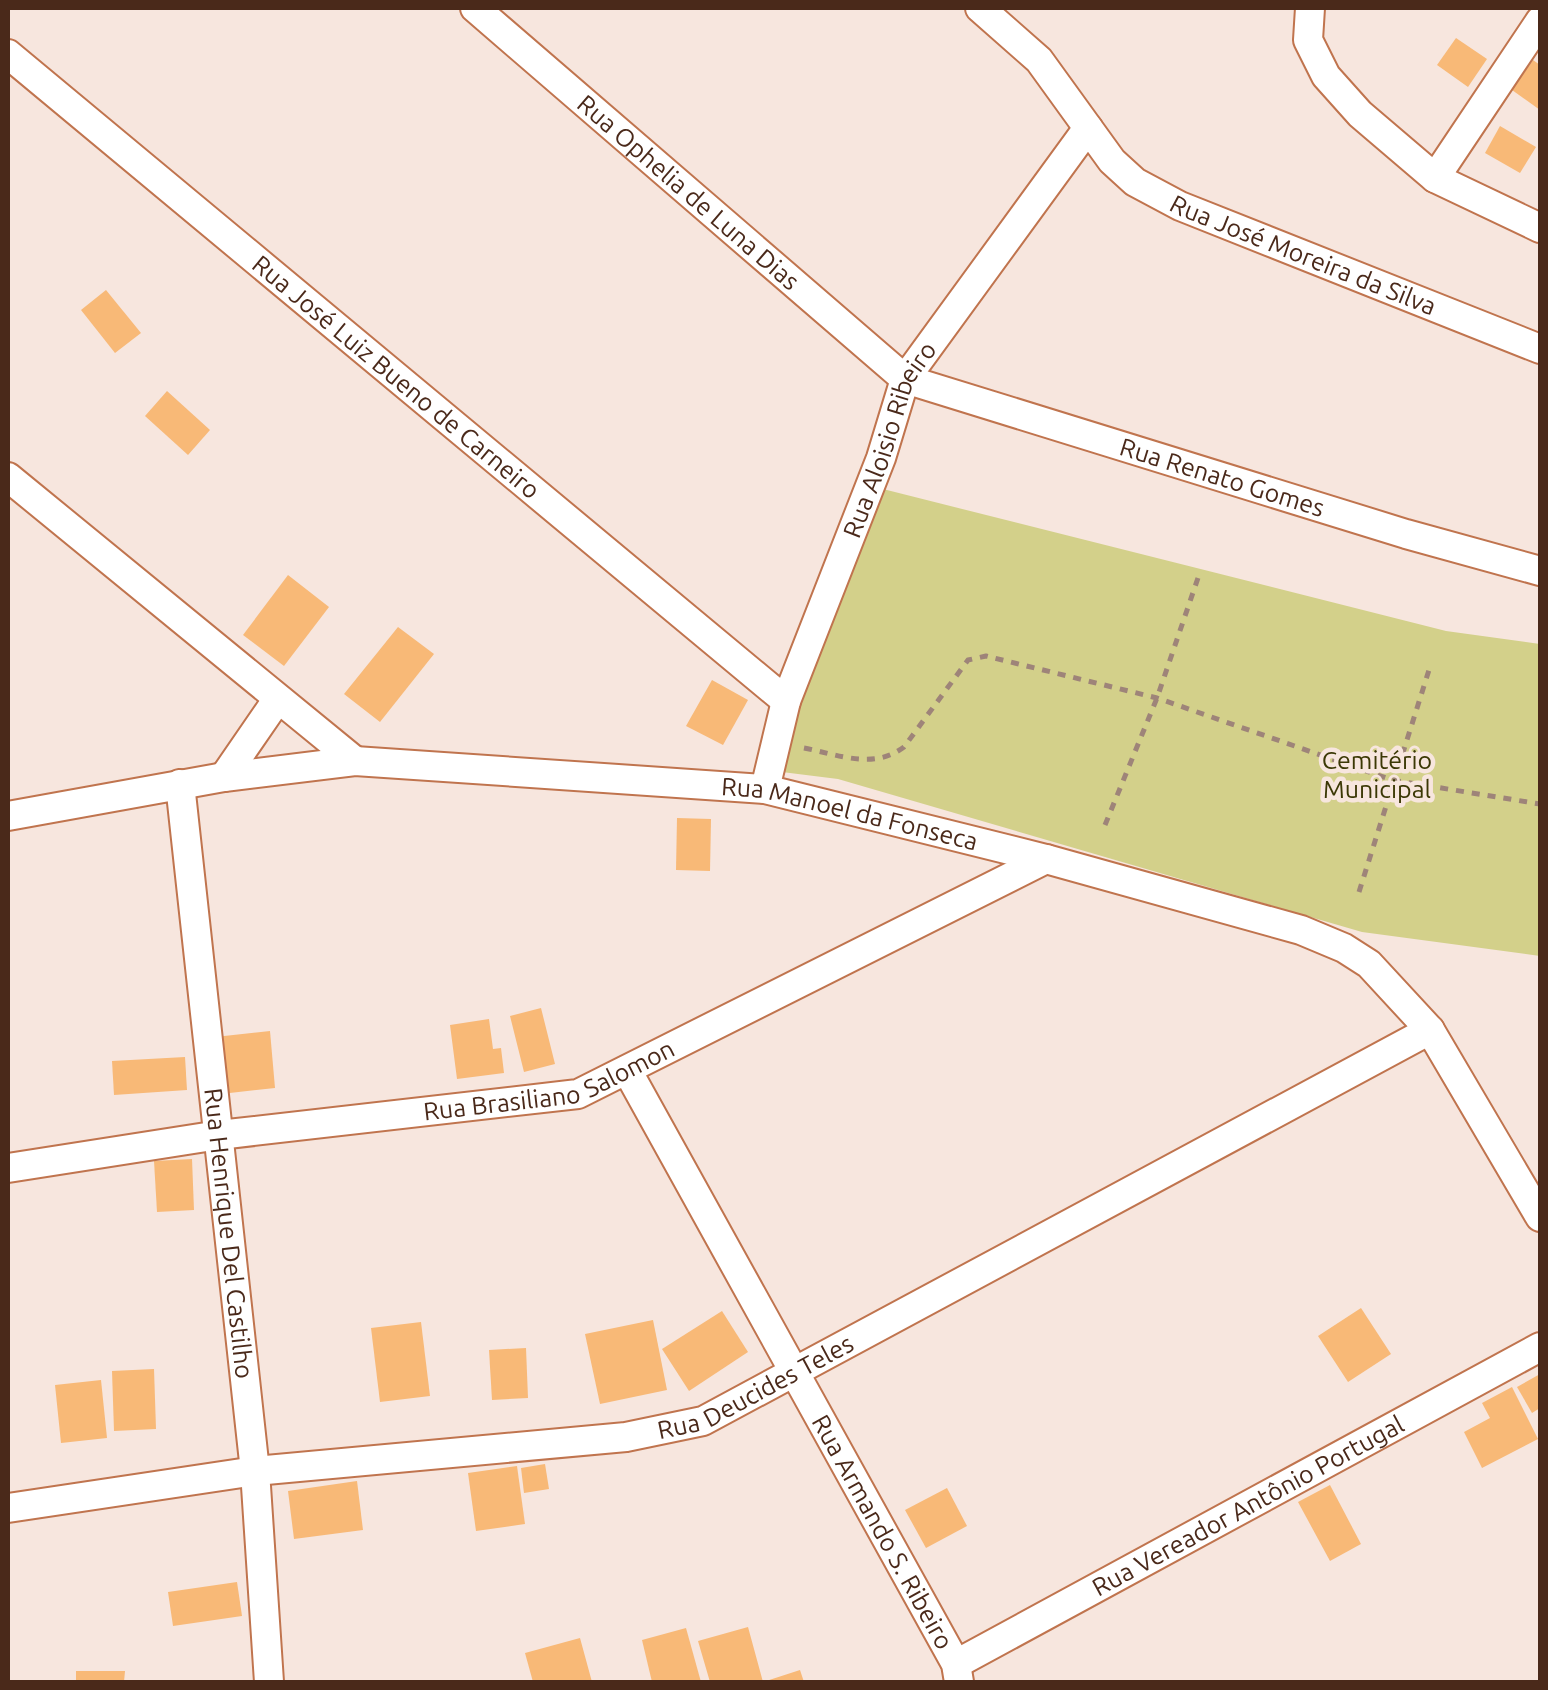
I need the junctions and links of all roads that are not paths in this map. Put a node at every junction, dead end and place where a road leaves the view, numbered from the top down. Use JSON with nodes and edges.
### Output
{"nodes":[{"id":1,"x":475,"y":8,"type":"edge"},
{"id":2,"x":980,"y":8,"type":"edge"},
{"id":3,"x":1310,"y":8,"type":"edge"},
{"id":4,"x":1540,"y":20,"type":"edge"},
{"id":5,"x":8,"y":54,"type":"edge"},
{"id":6,"x":1088,"y":128,"type":"junction"},
{"id":7,"x":1434,"y":178,"type":"junction"},
{"id":8,"x":1540,"y":228,"type":"edge"},
{"id":9,"x":1540,"y":349,"type":"edge"},
{"id":10,"x":905,"y":379,"type":"junction"},
{"id":11,"x":8,"y":477,"type":"edge"},
{"id":12,"x":1540,"y":571,"type":"edge"},
{"id":13,"x":277,"y":700,"type":"junction"},
{"id":14,"x":786,"y":701,"type":"junction"},
{"id":15,"x":355,"y":761,"type":"junction"},
{"id":16,"x":224,"y":777,"type":"junction"},
{"id":17,"x":180,"y":784,"type":"junction"},
{"id":18,"x":765,"y":789,"type":"junction"},
{"id":19,"x":8,"y":816,"type":"edge"},
{"id":20,"x":1046,"y":859,"type":"junction"},
{"id":21,"x":1430,"y":1030,"type":"junction"},
{"id":22,"x":627,"y":1070,"type":"junction"},
{"id":23,"x":219,"y":1135,"type":"junction"},
{"id":24,"x":8,"y":1168,"type":"edge"},
{"id":25,"x":1540,"y":1216,"type":"edge"},
{"id":26,"x":1540,"y":1347,"type":"edge"},
{"id":27,"x":794,"y":1369,"type":"junction"},
{"id":28,"x":255,"y":1471,"type":"junction"},
{"id":29,"x":8,"y":1508,"type":"edge"},
{"id":30,"x":958,"y":1674,"type":"edge"},
{"id":31,"x":269,"y":1682,"type":"edge"}],
"edges":[{"from":1,"to":10,"type":"street","name":"Rua Ophelia de Luna Dias"},
{"from":2,"to":6,"type":"street","name":"Rua José Moreira da Silva"},
{"from":3,"to":7,"type":"street"},
{"from":4,"to":7,"type":"street"},
{"from":5,"to":14,"type":"street","name":"Rua José Luiz Bueno de Carneiro"},
{"from":6,"to":9,"type":"street","name":"Rua José Moreira da Silva"},
{"from":6,"to":10,"type":"street","name":"Rua Aloisio Ribeiro"},
{"from":7,"to":8,"type":"street"},
{"from":10,"to":12,"type":"street","name":"Rua Renato Gomes"},
{"from":10,"to":14,"type":"street","name":"Rua Aloisio Ribeiro"},
{"from":11,"to":13,"type":"street"},
{"from":13,"to":15,"type":"street"},
{"from":13,"to":16,"type":"street"},
{"from":14,"to":18,"type":"street","name":"Rua Aloisio Ribeiro"},
{"from":15,"to":16,"type":"street","name":"Rua Manoel da Fonseca"},
{"from":15,"to":18,"type":"street","name":"Rua Manoel da Fonseca"},
{"from":16,"to":17,"type":"street","name":"Rua Manoel da Fonseca"},
{"from":17,"to":19,"type":"street","name":"Rua Manoel da Fonseca"},
{"from":17,"to":23,"type":"street","name":"Rua Henrique Del Castilho"},
{"from":18,"to":20,"type":"street","name":"Rua Manoel da Fonseca"},
{"from":20,"to":21,"type":"street","name":"Rua Manoel da Fonseca"},
{"from":20,"to":22,"type":"street","name":"Rua Brasiliano Salomon"},
{"from":21,"to":25,"type":"street","name":"Rua Manoel da Fonseca"},
{"from":21,"to":27,"type":"street","name":"Rua Deucides Teles"},
{"from":22,"to":23,"type":"street","name":"Rua Brasiliano Salomon"},
{"from":22,"to":27,"type":"street","name":"Rua Armando S. Ribeiro"},
{"from":23,"to":24,"type":"street","name":"Rua Brasiliano Salomon"},
{"from":23,"to":28,"type":"street","name":"Rua Henrique Del Castilho"},
{"from":26,"to":30,"type":"street","name":"Rua Vereador Antônio Portugal"},
{"from":27,"to":28,"type":"street","name":"Rua Deucides Teles"},
{"from":27,"to":30,"type":"street","name":"Rua Armando S. Ribeiro"},
{"from":28,"to":29,"type":"street","name":"Rua Deucides Teles"},
{"from":28,"to":31,"type":"street","name":"Rua Henrique Del Castilho"}]}
